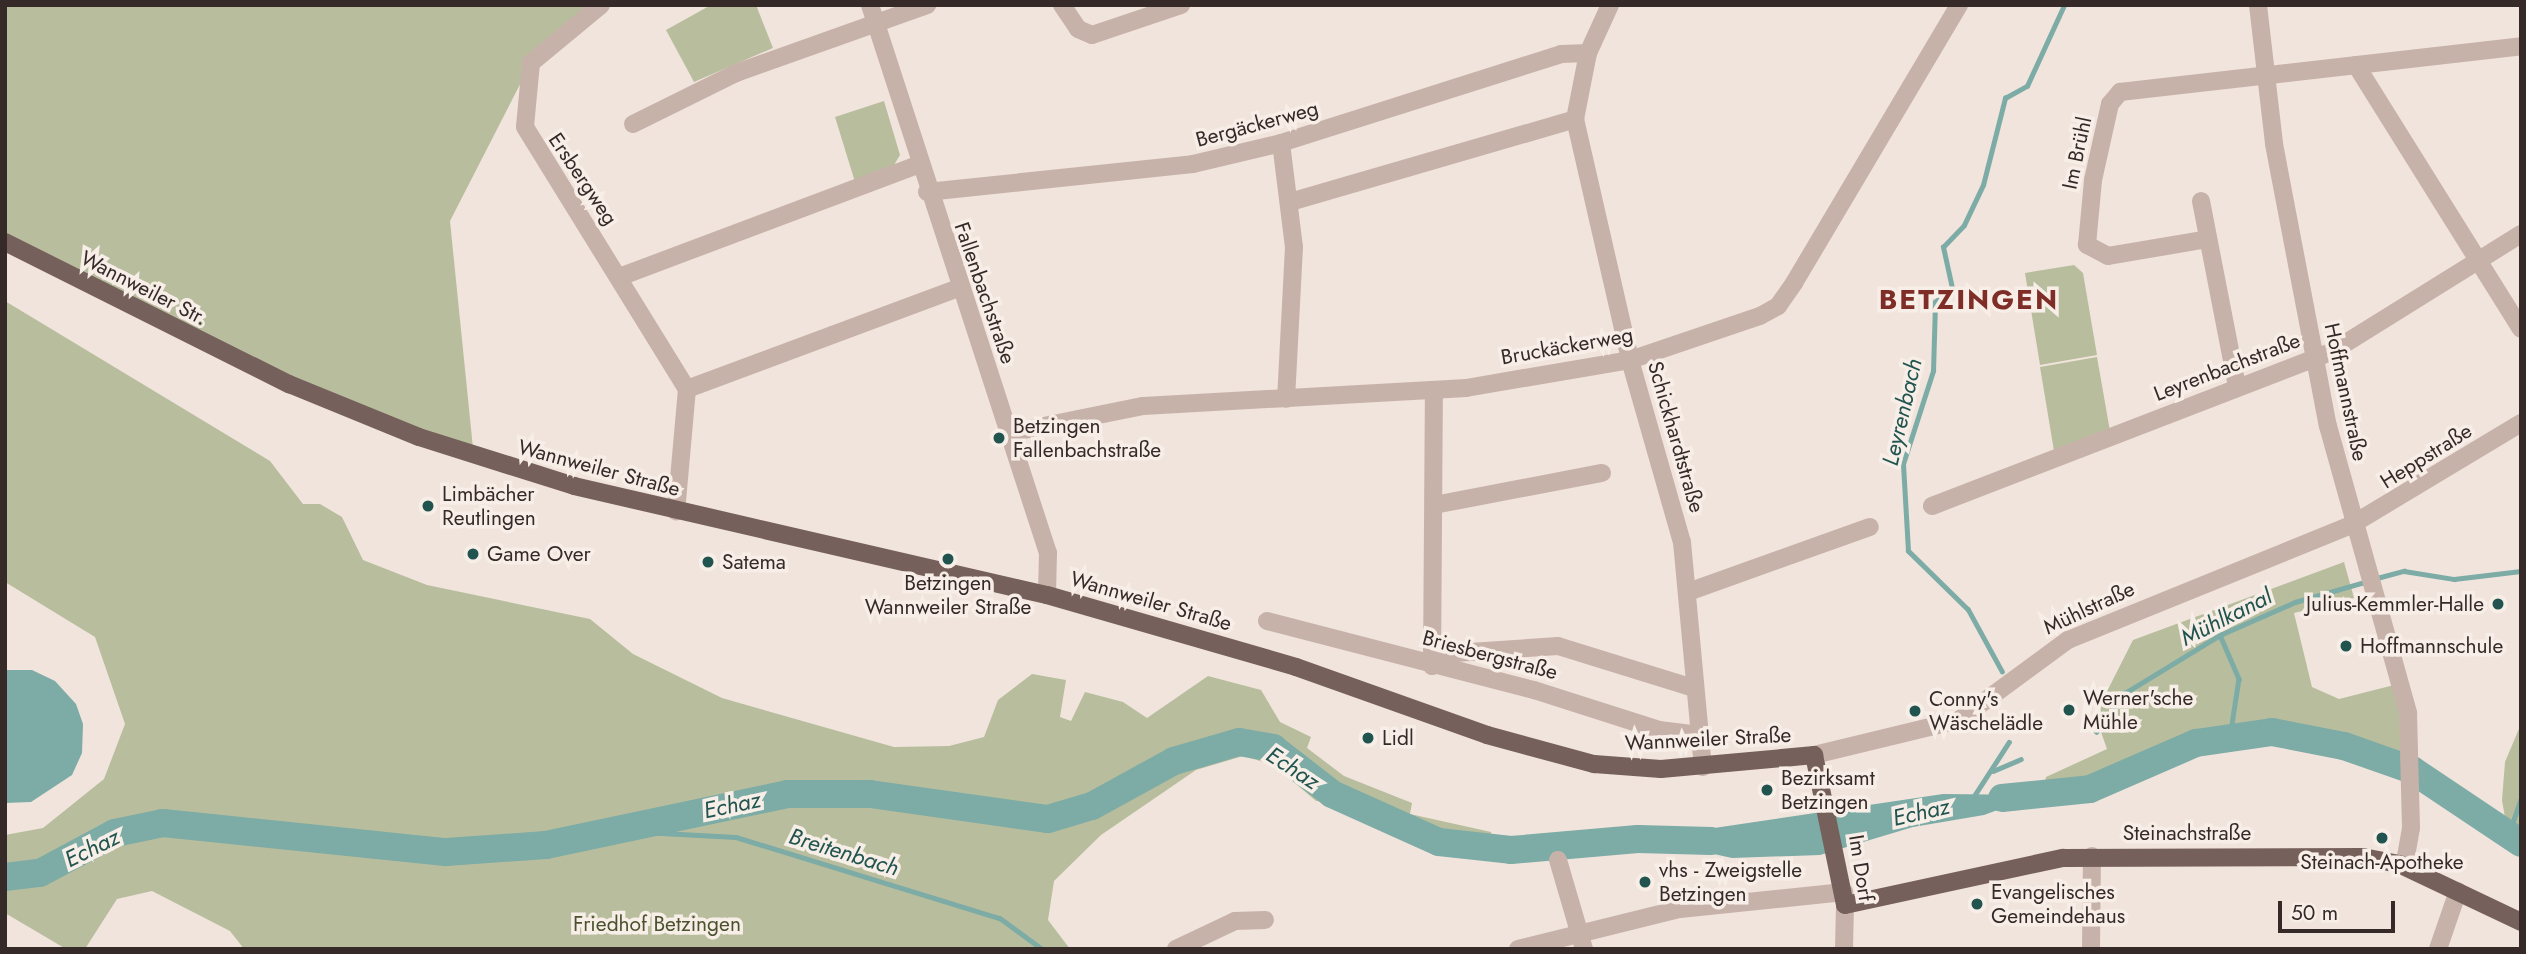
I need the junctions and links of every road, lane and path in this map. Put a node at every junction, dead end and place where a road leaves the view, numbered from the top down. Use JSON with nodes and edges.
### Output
{"nodes":[{"id":1,"x":601,"y":5,"type":"edge"},
{"id":2,"x":870,"y":5,"type":"edge"},
{"id":3,"x":927,"y":5,"type":"edge"},
{"id":4,"x":1062,"y":5,"type":"edge"},
{"id":5,"x":1181,"y":5,"type":"edge"},
{"id":6,"x":1609,"y":5,"type":"edge"},
{"id":7,"x":1959,"y":5,"type":"edge"},
{"id":8,"x":2258,"y":5,"type":"edge"},
{"id":9,"x":877,"y":27,"type":"junction"},
{"id":10,"x":2521,"y":46,"type":"edge"},
{"id":11,"x":1588,"y":53,"type":"junction"},
{"id":12,"x":2356,"y":65,"type":"junction"},
{"id":13,"x":2265,"y":74,"type":"junction"},
{"id":14,"x":1575,"y":119,"type":"junction"},
{"id":15,"x":633,"y":124,"type":"dead end"},
{"id":16,"x":1281,"y":143,"type":"junction"},
{"id":17,"x":918,"y":165,"type":"junction"},
{"id":18,"x":927,"y":192,"type":"junction"},
{"id":19,"x":2201,"y":201,"type":"dead end"},
{"id":20,"x":1290,"y":202,"type":"junction"},
{"id":21,"x":2521,"y":234,"type":"edge"},
{"id":22,"x":2208,"y":239,"type":"junction"},
{"id":23,"x":5,"y":242,"type":"edge"},
{"id":24,"x":2480,"y":261,"type":"junction"},
{"id":25,"x":622,"y":276,"type":"junction"},
{"id":26,"x":959,"y":288,"type":"junction"},
{"id":27,"x":2521,"y":329,"type":"edge"},
{"id":28,"x":2314,"y":358,"type":"junction"},
{"id":29,"x":1630,"y":360,"type":"junction"},
{"id":30,"x":2237,"y":386,"type":"junction"},
{"id":31,"x":687,"y":389,"type":"junction"},
{"id":32,"x":1434,"y":393,"type":"junction"},
{"id":33,"x":1286,"y":399,"type":"junction"},
{"id":34,"x":2521,"y":424,"type":"edge"},
{"id":35,"x":1009,"y":433,"type":"junction"},
{"id":36,"x":472,"y":455,"type":"joint"},
{"id":37,"x":1602,"y":473,"type":"dead end"},
{"id":38,"x":1434,"y":505,"type":"junction"},
{"id":39,"x":1932,"y":506,"type":"dead end"},
{"id":40,"x":676,"y":512,"type":"junction"},
{"id":41,"x":2353,"y":524,"type":"junction"},
{"id":42,"x":1870,"y":527,"type":"dead end"},
{"id":43,"x":1688,"y":593,"type":"junction"},
{"id":44,"x":1047,"y":595,"type":"junction"},
{"id":45,"x":1267,"y":621,"type":"dead end"},
{"id":46,"x":1432,"y":666,"type":"junction"},
{"id":47,"x":1694,"y":688,"type":"junction"},
{"id":48,"x":1700,"y":735,"type":"junction"},
{"id":49,"x":1814,"y":755,"type":"junction"},
{"id":50,"x":1703,"y":766,"type":"junction"},
{"id":51,"x":2092,"y":856,"type":"junction"},
{"id":52,"x":1558,"y":860,"type":"dead end"},
{"id":53,"x":2404,"y":866,"type":"junction"},
{"id":54,"x":2458,"y":891,"type":"junction"},
{"id":55,"x":1844,"y":899,"type":"junction"},
{"id":56,"x":1265,"y":920,"type":"dead end"},
{"id":57,"x":2521,"y":922,"type":"edge"},
{"id":58,"x":1582,"y":941,"type":"edge"},
{"id":59,"x":1176,"y":949,"type":"edge"},
{"id":60,"x":1518,"y":949,"type":"edge"},
{"id":61,"x":1844,"y":949,"type":"edge"},
{"id":62,"x":2091,"y":949,"type":"edge"},
{"id":63,"x":2438,"y":949,"type":"edge"}],
"edges":[{"from":1,"to":25,"type":"street","name":"Ersbergweg"},
{"from":2,"to":9,"type":"street","name":"Fallenbachstraße"},
{"from":3,"to":9,"type":"street"},
{"from":4,"to":5,"type":"street"},
{"from":6,"to":11,"type":"street","name":"Schickhardtstraße"},
{"from":7,"to":29,"type":"street","name":"Bruckäckerweg"},
{"from":8,"to":13,"type":"street","name":"Hoffmannstraße"},
{"from":9,"to":15,"type":"street"},
{"from":9,"to":17,"type":"street","name":"Fallenbachstraße"},
{"from":10,"to":12,"type":"street"},
{"from":11,"to":14,"type":"street","name":"Schickhardtstraße"},
{"from":11,"to":16,"type":"street","name":"Bergäckerweg"},
{"from":12,"to":13,"type":"street"},
{"from":12,"to":24,"type":"street"},
{"from":13,"to":22,"type":"street","name":"Im Brühl"},
{"from":13,"to":28,"type":"street","name":"Hoffmannstraße"},
{"from":14,"to":20,"type":"street"},
{"from":14,"to":29,"type":"street","name":"Schickhardtstraße"},
{"from":16,"to":18,"type":"street","name":"Bergäckerweg"},
{"from":16,"to":20,"type":"street"},
{"from":17,"to":18,"type":"street","name":"Fallenbachstraße"},
{"from":17,"to":25,"type":"street"},
{"from":18,"to":26,"type":"street","name":"Fallenbachstraße"},
{"from":19,"to":22,"type":"street"},
{"from":20,"to":33,"type":"street"},
{"from":21,"to":24,"type":"street","name":"Leyrenbachstraße"},
{"from":22,"to":30,"type":"street"},
{"from":23,"to":36,"type":"main road","name":"Wannweiler Str."},
{"from":24,"to":27,"type":"street"},
{"from":24,"to":28,"type":"street","name":"Leyrenbachstraße"},
{"from":25,"to":31,"type":"street","name":"Ersbergweg"},
{"from":26,"to":31,"type":"street"},
{"from":26,"to":35,"type":"street","name":"Fallenbachstraße"},
{"from":28,"to":30,"type":"street","name":"Leyrenbachstraße"},
{"from":28,"to":41,"type":"street","name":"Hoffmannstraße"},
{"from":29,"to":32,"type":"street","name":"Bruckäckerweg"},
{"from":29,"to":43,"type":"street","name":"Schickhardtstraße"},
{"from":30,"to":39,"type":"street","name":"Leyrenbachstraße"},
{"from":31,"to":40,"type":"street"},
{"from":32,"to":33,"type":"street","name":"Bruckäckerweg"},
{"from":32,"to":38,"type":"street"},
{"from":33,"to":35,"type":"street","name":"Bruckäckerweg"},
{"from":34,"to":41,"type":"street","name":"Heppstraße"},
{"from":35,"to":44,"type":"street","name":"Fallenbachstraße"},
{"from":36,"to":40,"type":"main road","name":"Wannweiler Straße"},
{"from":37,"to":38,"type":"street"},
{"from":38,"to":46,"type":"street"},
{"from":40,"to":44,"type":"main road","name":"Wannweiler Straße"},
{"from":41,"to":49,"type":"street","name":"Mühlstraße"},
{"from":41,"to":53,"type":"street","name":"Hoffmannstraße"},
{"from":42,"to":43,"type":"street"},
{"from":43,"to":47,"type":"street","name":"Schickhardtstraße"},
{"from":44,"to":50,"type":"main road","name":"Wannweiler Straße"},
{"from":45,"to":46,"type":"street","name":"Briesbergstraße"},
{"from":46,"to":47,"type":"street"},
{"from":46,"to":48,"type":"street","name":"Briesbergstraße"},
{"from":47,"to":48,"type":"street","name":"Schickhardtstraße"},
{"from":48,"to":50,"type":"street","name":"Schickhardtstraße"},
{"from":49,"to":50,"type":"main road","name":"Wannweiler Straße"},
{"from":49,"to":55,"type":"main road","name":"Im Dorf"},
{"from":51,"to":53,"type":"main road","name":"Steinachstraße"},
{"from":51,"to":55,"type":"main road","name":"Steinachstraße"},
{"from":51,"to":62,"type":"street"},
{"from":52,"to":58,"type":"street"},
{"from":53,"to":54,"type":"main road","name":"Steinachstraße"},
{"from":54,"to":57,"type":"main road","name":"Steinachstraße"},
{"from":54,"to":63,"type":"street"},
{"from":55,"to":58,"type":"street"},
{"from":55,"to":61,"type":"street","name":"Im Dorf"},
{"from":56,"to":59,"type":"street"},
{"from":58,"to":60,"type":"street"}]}
